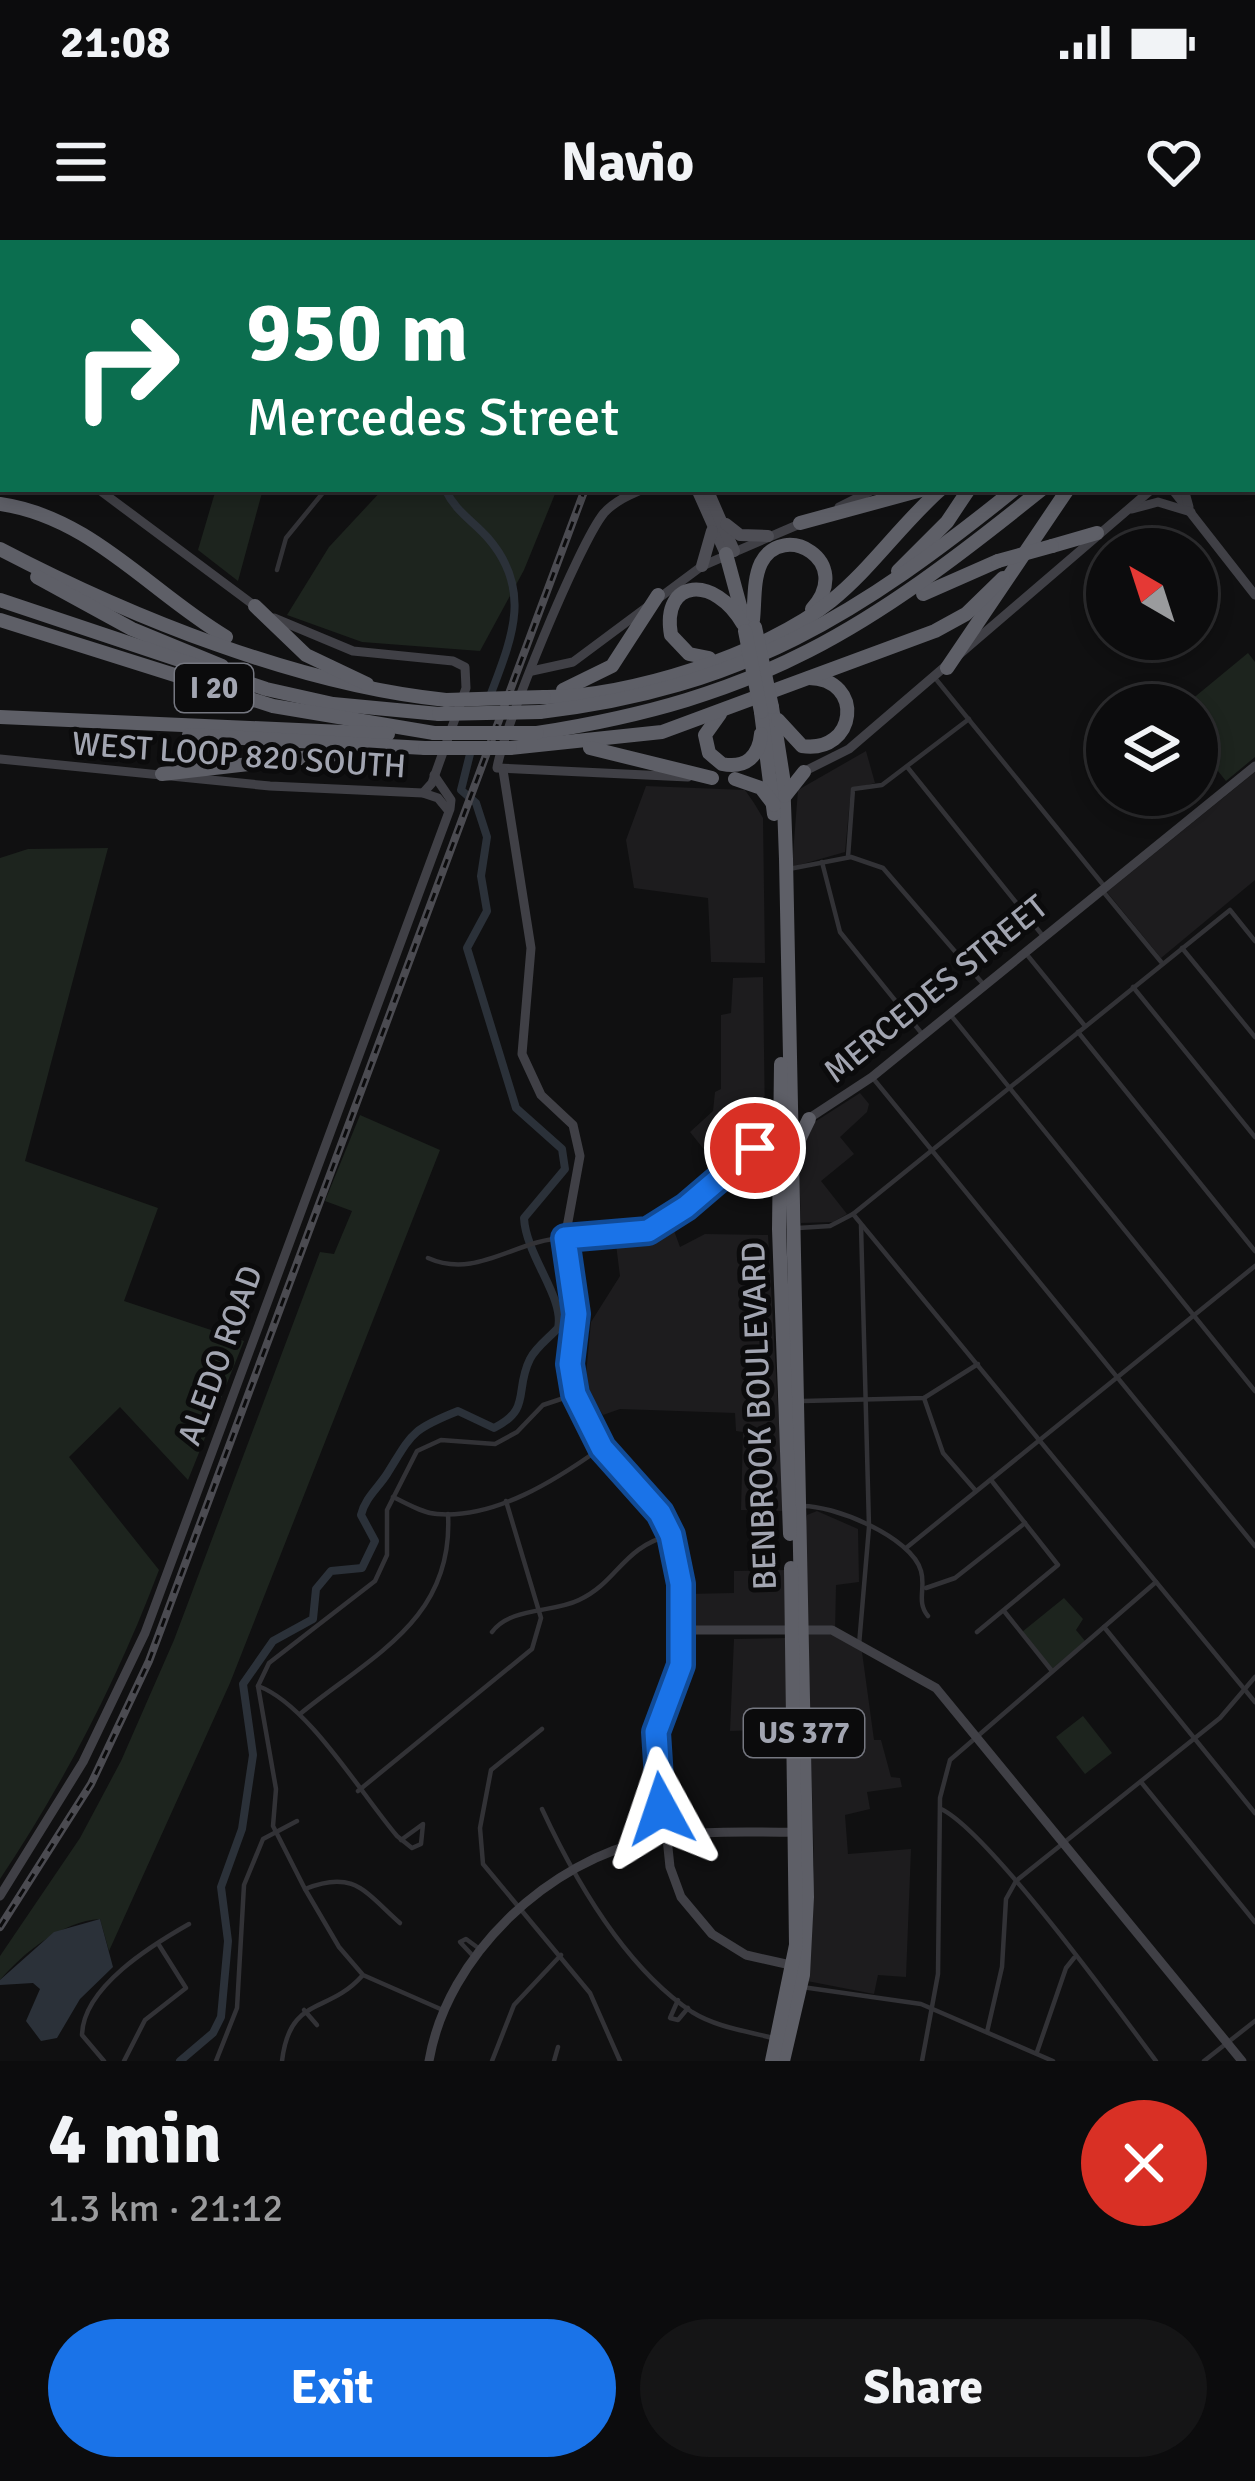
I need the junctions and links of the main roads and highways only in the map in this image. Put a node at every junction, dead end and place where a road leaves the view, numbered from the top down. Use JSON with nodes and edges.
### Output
{"nodes":[{"id":1,"x":699,"y":492,"type":"edge"},
{"id":2,"x":708,"y":492,"type":"edge"},
{"id":3,"x":914,"y":492,"type":"edge"},
{"id":4,"x":938,"y":492,"type":"edge"},
{"id":5,"x":967,"y":492,"type":"edge"},
{"id":6,"x":1011,"y":492,"type":"edge"},
{"id":7,"x":1038,"y":492,"type":"edge"},
{"id":8,"x":1066,"y":492,"type":"edge"},
{"id":9,"x":0,"y":504,"type":"edge"},
{"id":10,"x":713,"y":514,"type":"junction"},
{"id":11,"x":800,"y":524,"type":"road end"},
{"id":12,"x":1086,"y":535,"type":"edge"},
{"id":13,"x":768,"y":536,"type":"road end"},
{"id":14,"x":0,"y":552,"type":"edge"},
{"id":15,"x":730,"y":552,"type":"joint"},
{"id":16,"x":702,"y":566,"type":"road end"},
{"id":17,"x":1004,"y":578,"type":"junction"},
{"id":18,"x":658,"y":595,"type":"road end"},
{"id":19,"x":0,"y":600,"type":"edge"},
{"id":20,"x":255,"y":606,"type":"road end"},
{"id":21,"x":0,"y":620,"type":"edge"},
{"id":22,"x":749,"y":626,"type":"junction"},
{"id":23,"x":784,"y":631,"type":"junction"},
{"id":24,"x":809,"y":634,"type":"junction"},
{"id":25,"x":256,"y":655,"type":"junction"},
{"id":26,"x":720,"y":658,"type":"junction"},
{"id":27,"x":792,"y":662,"type":"junction"},
{"id":28,"x":941,"y":673,"type":"road end"},
{"id":29,"x":798,"y":679,"type":"junction"},
{"id":30,"x":406,"y":696,"type":"junction"},
{"id":31,"x":347,"y":703,"type":"junction"},
{"id":32,"x":542,"y":705,"type":"junction"},
{"id":33,"x":730,"y":706,"type":"junction"},
{"id":34,"x":443,"y":707,"type":"junction"},
{"id":35,"x":767,"y":711,"type":"junction"},
{"id":36,"x":0,"y":717,"type":"edge"},
{"id":37,"x":41,"y":722,"type":"junction"},
{"id":38,"x":434,"y":733,"type":"junction"},
{"id":39,"x":549,"y":746,"type":"junction"},
{"id":40,"x":376,"y":748,"type":"junction"},
{"id":41,"x":804,"y":772,"type":"road end"},
{"id":42,"x":162,"y":774,"type":"road end"},
{"id":43,"x":712,"y":778,"type":"road end"},
{"id":44,"x":735,"y":779,"type":"road end"},
{"id":45,"x":778,"y":809,"type":"junction"},
{"id":46,"x":782,"y":957,"type":"junction"},
{"id":47,"x":785,"y":1106,"type":"junction"},
{"id":48,"x":784,"y":1161,"type":"junction"},
{"id":49,"x":789,"y":1402,"type":"junction"},
{"id":50,"x":796,"y":1632,"type":"junction"},
{"id":51,"x":800,"y":1832,"type":"junction"},
{"id":52,"x":796,"y":1987,"type":"junction"},
{"id":53,"x":772,"y":2061,"type":"edge"},
{"id":54,"x":783,"y":2061,"type":"edge"}],
"edges":[{"from":1,"to":10,"type":"main road","name":"BENBROOK BOULEVARD","number":"US 377"},
{"from":2,"to":10,"type":"main road","name":"BENBROOK BOULEVARD","number":"US 377"},
{"from":3,"to":11,"type":"highway"},
{"from":4,"to":23,"type":"highway"},
{"from":5,"to":24,"type":"highway"},
{"from":6,"to":24,"type":"highway","number":"I 20"},
{"from":7,"to":27,"type":"highway","number":"I 20"},
{"from":8,"to":17,"type":"highway"},
{"from":9,"to":25,"type":"highway"},
{"from":10,"to":13,"type":"main road"},
{"from":10,"to":15,"type":"main road","name":"BENBROOK BOULEVARD","number":"US 377"},
{"from":10,"to":16,"type":"main road"},
{"from":12,"to":27,"type":"highway","bridge":true},
{"from":14,"to":25,"type":"highway"},
{"from":14,"to":31,"type":"highway"},
{"from":15,"to":22,"type":"highway","name":"BENBROOK BOULEVARD","number":"US 377"},
{"from":17,"to":28,"type":"highway"},
{"from":17,"to":29,"type":"highway"},
{"from":18,"to":32,"type":"highway"},
{"from":19,"to":31,"type":"highway","number":"I 20"},
{"from":20,"to":30,"type":"highway"},
{"from":21,"to":38,"type":"highway","number":"I 20"},
{"from":22,"to":23,"type":"highway"},
{"from":22,"to":26,"type":"highway"},
{"from":22,"to":35,"type":"highway","name":"BENBROOK BOULEVARD","number":"US 377","bridge":true},
{"from":23,"to":26,"type":"highway"},
{"from":24,"to":32,"type":"highway","number":"I 20"},
{"from":25,"to":30,"type":"highway"},
{"from":26,"to":32,"type":"highway"},
{"from":27,"to":38,"type":"highway","number":"I 20","bridge":true},
{"from":29,"to":33,"type":"highway"},
{"from":29,"to":35,"type":"highway"},
{"from":30,"to":34,"type":"highway"},
{"from":31,"to":34,"type":"highway","number":"I 20"},
{"from":32,"to":34,"type":"highway","number":"I 20","bridge":true},
{"from":33,"to":35,"type":"highway"},
{"from":33,"to":39,"type":"highway"},
{"from":35,"to":45,"type":"highway","name":"BENBROOK BOULEVARD","number":"US 377"},
{"from":36,"to":37,"type":"highway"},
{"from":37,"to":38,"type":"highway"},
{"from":37,"to":40,"type":"highway"},
{"from":39,"to":40,"type":"highway","bridge":true},
{"from":39,"to":43,"type":"highway"},
{"from":40,"to":42,"type":"highway"},
{"from":41,"to":45,"type":"highway"},
{"from":44,"to":45,"type":"highway"},
{"from":45,"to":46,"type":"highway","name":"BENBROOK BOULEVARD","number":"US 377"},
{"from":45,"to":46,"type":"highway","name":"BENBROOK BOULEVARD","number":"US 377"},
{"from":46,"to":47,"type":"highway","name":"BENBROOK BOULEVARD","number":"US 377"},
{"from":47,"to":48,"type":"highway","name":"BENBROOK BOULEVARD","number":"US 377"},
{"from":47,"to":48,"type":"highway"},
{"from":47,"to":48,"type":"highway"},
{"from":48,"to":49,"type":"highway","name":"BENBROOK BOULEVARD","number":"US 377"},
{"from":48,"to":49,"type":"highway","name":"BENBROOK BOULEVARD","number":"US 377"},
{"from":49,"to":50,"type":"highway","name":"BENBROOK BOULEVARD","number":"US 377"},
{"from":49,"to":50,"type":"highway","name":"BENBROOK BOULEVARD","number":"US 377"},
{"from":50,"to":51,"type":"highway","name":"BENBROOK BOULEVARD","number":"US 377"},
{"from":51,"to":52,"type":"highway","name":"BENBROOK BOULEVARD","number":"US 377"},
{"from":51,"to":52,"type":"highway","name":"BENBROOK BOULEVARD","number":"US 377"},
{"from":52,"to":53,"type":"highway","name":"BENBROOK BOULEVARD","number":"US 377"},
{"from":52,"to":54,"type":"highway","name":"BENBROOK BOULEVARD","number":"US 377"}]}
